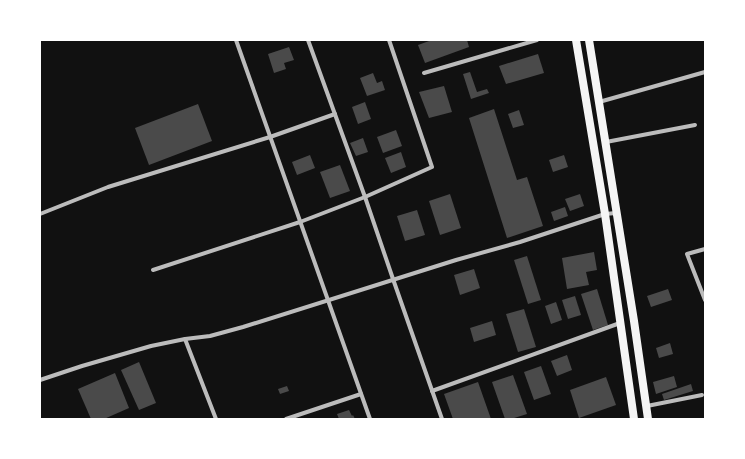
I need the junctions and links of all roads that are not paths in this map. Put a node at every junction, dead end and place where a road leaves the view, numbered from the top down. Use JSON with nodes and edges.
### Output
{"nodes":[{"id":1,"x":236,"y":40,"type":"edge"},
{"id":2,"x":308,"y":40,"type":"edge"},
{"id":3,"x":389,"y":40,"type":"edge"},
{"id":4,"x":537,"y":40,"type":"edge"},
{"id":5,"x":576,"y":40,"type":"edge"},
{"id":6,"x":589,"y":40,"type":"edge"},
{"id":7,"x":705,"y":72,"type":"edge"},
{"id":8,"x":424,"y":73,"type":"dead end"},
{"id":9,"x":599,"y":102,"type":"junction"},
{"id":10,"x":335,"y":114,"type":"junction"},
{"id":11,"x":695,"y":125,"type":"dead end"},
{"id":12,"x":270,"y":137,"type":"junction"},
{"id":13,"x":605,"y":142,"type":"junction"},
{"id":14,"x":365,"y":197,"type":"junction"},
{"id":15,"x":616,"y":213,"type":"junction"},
{"id":16,"x":40,"y":214,"type":"edge"},
{"id":17,"x":605,"y":214,"type":"junction"},
{"id":18,"x":300,"y":222,"type":"junction"},
{"id":19,"x":705,"y":249,"type":"edge"},
{"id":20,"x":153,"y":270,"type":"dead end"},
{"id":21,"x":392,"y":279,"type":"junction"},
{"id":22,"x":328,"y":300,"type":"junction"},
{"id":23,"x":705,"y":300,"type":"edge"},
{"id":24,"x":620,"y":323,"type":"junction"},
{"id":25,"x":185,"y":339,"type":"junction"},
{"id":26,"x":40,"y":380,"type":"edge"},
{"id":27,"x":432,"y":390,"type":"junction"},
{"id":28,"x":361,"y":394,"type":"junction"},
{"id":29,"x":702,"y":395,"type":"dead end"},
{"id":30,"x":647,"y":406,"type":"junction"},
{"id":31,"x":216,"y":419,"type":"edge"},
{"id":32,"x":286,"y":419,"type":"edge"},
{"id":33,"x":370,"y":419,"type":"edge"},
{"id":34,"x":442,"y":419,"type":"edge"},
{"id":35,"x":634,"y":419,"type":"edge"},
{"id":36,"x":648,"y":419,"type":"edge"}],
"edges":[{"from":1,"to":12,"type":"street"},
{"from":2,"to":10,"type":"street"},
{"from":3,"to":14,"type":"street"},
{"from":4,"to":8,"type":"street"},
{"from":5,"to":17,"type":"highway"},
{"from":6,"to":9,"type":"highway"},
{"from":7,"to":9,"type":"street"},
{"from":9,"to":13,"type":"highway"},
{"from":10,"to":12,"type":"street"},
{"from":10,"to":14,"type":"street"},
{"from":11,"to":13,"type":"street"},
{"from":12,"to":16,"type":"street"},
{"from":12,"to":18,"type":"street"},
{"from":13,"to":15,"type":"highway"},
{"from":14,"to":18,"type":"street"},
{"from":14,"to":21,"type":"street"},
{"from":15,"to":17,"type":"street"},
{"from":15,"to":30,"type":"highway"},
{"from":17,"to":21,"type":"street"},
{"from":17,"to":24,"type":"highway"},
{"from":18,"to":20,"type":"street"},
{"from":18,"to":22,"type":"street"},
{"from":19,"to":23,"type":"street"},
{"from":21,"to":22,"type":"street"},
{"from":21,"to":27,"type":"street"},
{"from":22,"to":25,"type":"street"},
{"from":22,"to":28,"type":"street"},
{"from":24,"to":27,"type":"street"},
{"from":24,"to":35,"type":"highway"},
{"from":25,"to":26,"type":"street"},
{"from":25,"to":31,"type":"street"},
{"from":27,"to":34,"type":"street"},
{"from":28,"to":32,"type":"street"},
{"from":28,"to":33,"type":"street"},
{"from":29,"to":30,"type":"street"},
{"from":30,"to":36,"type":"highway"}]}
